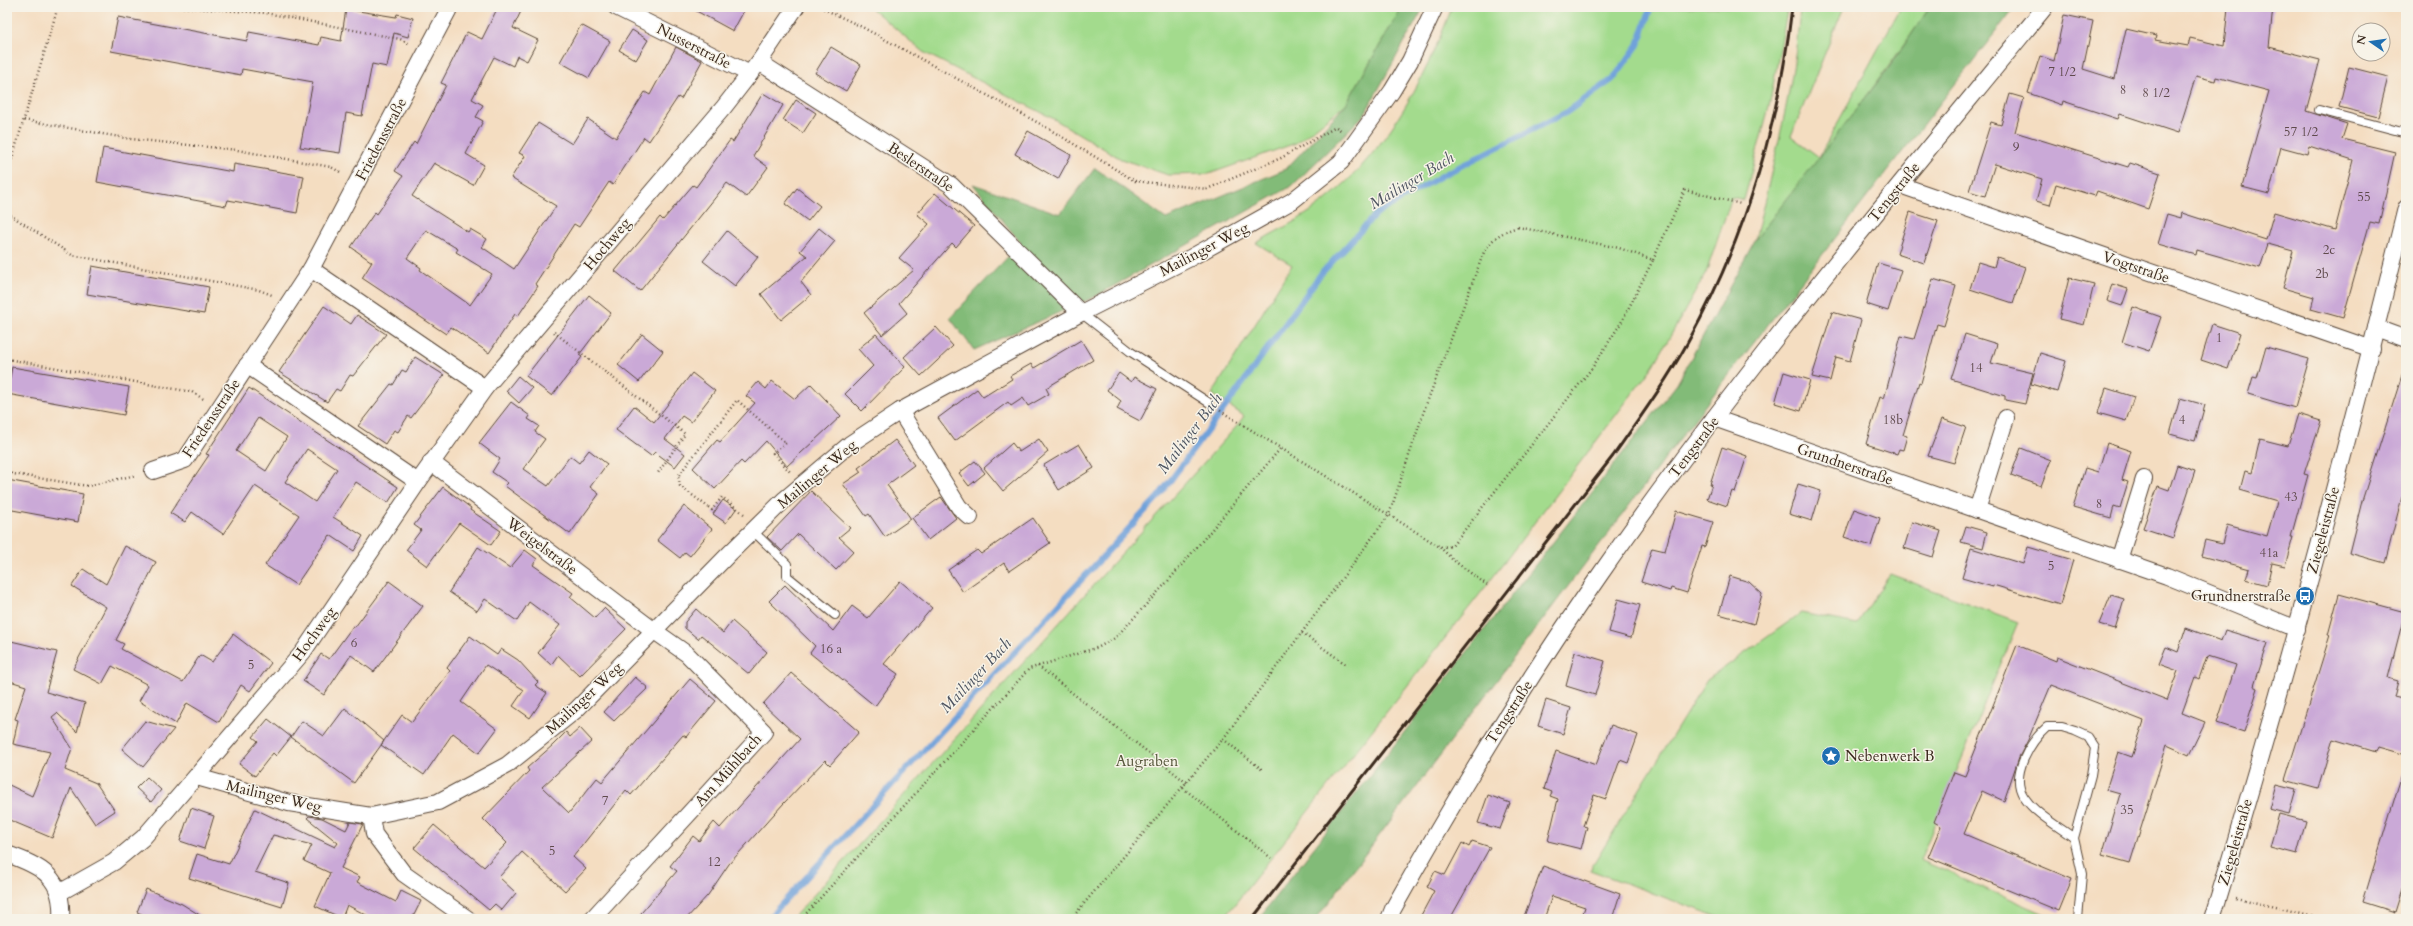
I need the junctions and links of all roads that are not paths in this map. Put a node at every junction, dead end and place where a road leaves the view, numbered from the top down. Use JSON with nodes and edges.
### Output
{"nodes":[{"id":1,"x":450,"y":7,"type":"edge"},
{"id":2,"x":616,"y":7,"type":"edge"},
{"id":3,"x":796,"y":7,"type":"edge"},
{"id":4,"x":1435,"y":7,"type":"edge"},
{"id":5,"x":2045,"y":7,"type":"edge"},
{"id":6,"x":755,"y":68,"type":"junction"},
{"id":7,"x":2319,"y":110,"type":"dead end"},
{"id":8,"x":2406,"y":133,"type":"edge"},
{"id":9,"x":1900,"y":184,"type":"junction"},
{"id":10,"x":2406,"y":208,"type":"edge"},
{"id":11,"x":310,"y":269,"type":"junction"},
{"id":12,"x":1081,"y":313,"type":"junction"},
{"id":13,"x":2376,"y":328,"type":"junction"},
{"id":14,"x":2406,"y":339,"type":"edge"},
{"id":15,"x":2372,"y":350,"type":"junction"},
{"id":16,"x":246,"y":365,"type":"junction"},
{"id":17,"x":485,"y":388,"type":"junction"},
{"id":18,"x":1208,"y":402,"type":"road end"},
{"id":19,"x":900,"y":411,"type":"junction"},
{"id":20,"x":1714,"y":418,"type":"junction"},
{"id":21,"x":2006,"y":418,"type":"dead end"},
{"id":22,"x":432,"y":462,"type":"junction"},
{"id":23,"x":153,"y":471,"type":"road end"},
{"id":24,"x":2144,"y":479,"type":"dead end"},
{"id":25,"x":418,"y":482,"type":"junction"},
{"id":26,"x":1977,"y":510,"type":"junction"},
{"id":27,"x":970,"y":516,"type":"dead end"},
{"id":28,"x":756,"y":528,"type":"junction"},
{"id":29,"x":2119,"y":560,"type":"junction"},
{"id":30,"x":835,"y":615,"type":"dead end"},
{"id":31,"x":2297,"y":629,"type":"junction"},
{"id":32,"x":653,"y":630,"type":"junction"},
{"id":33,"x":197,"y":777,"type":"junction"},
{"id":34,"x":371,"y":816,"type":"junction"},
{"id":35,"x":2074,"y":838,"type":"junction"},
{"id":36,"x":7,"y":854,"type":"edge"},
{"id":37,"x":59,"y":893,"type":"junction"},
{"id":38,"x":60,"y":919,"type":"edge"},
{"id":39,"x":467,"y":919,"type":"edge"},
{"id":40,"x":592,"y":919,"type":"edge"},
{"id":41,"x":1389,"y":919,"type":"edge"},
{"id":42,"x":2078,"y":919,"type":"edge"},
{"id":43,"x":2212,"y":919,"type":"edge"}],
"edges":[{"from":1,"to":11,"type":"street","name":"Friedensstraße"},
{"from":2,"to":6,"type":"street","name":"Nusserstraße"},
{"from":3,"to":6,"type":"street","name":"Hochweg"},
{"from":4,"to":12,"type":"street","name":"Mailinger Weg"},
{"from":5,"to":9,"type":"street","name":"Tengstraße"},
{"from":6,"to":12,"type":"street","name":"Beslerstraße"},
{"from":6,"to":17,"type":"street","name":"Hochweg"},
{"from":7,"to":8,"type":"lane"},
{"from":9,"to":15,"type":"street","name":"Vogtstraße"},
{"from":9,"to":20,"type":"street","name":"Tengstraße"},
{"from":10,"to":13,"type":"street","name":"Ziegeleistraße"},
{"from":11,"to":16,"type":"street","name":"Friedensstraße"},
{"from":11,"to":17,"type":"street"},
{"from":12,"to":18,"type":"lane"},
{"from":12,"to":19,"type":"street","name":"Mailinger Weg"},
{"from":13,"to":14,"type":"street"},
{"from":13,"to":15,"type":"street","name":"Ziegeleistraße"},
{"from":15,"to":31,"type":"street","name":"Ziegeleistraße"},
{"from":16,"to":23,"type":"street","name":"Friedensstraße"},
{"from":16,"to":25,"type":"street"},
{"from":17,"to":22,"type":"street","name":"Hochweg"},
{"from":19,"to":27,"type":"street"},
{"from":19,"to":28,"type":"street","name":"Mailinger Weg"},
{"from":20,"to":26,"type":"street","name":"Grundnerstraße"},
{"from":20,"to":41,"type":"street","name":"Tengstraße"},
{"from":21,"to":26,"type":"street"},
{"from":22,"to":25,"type":"street","name":"Hochweg"},
{"from":22,"to":32,"type":"street","name":"Weigelstraße"},
{"from":24,"to":29,"type":"street"},
{"from":25,"to":33,"type":"street","name":"Hochweg"},
{"from":26,"to":29,"type":"street","name":"Grundnerstraße"},
{"from":28,"to":30,"type":"lane"},
{"from":28,"to":32,"type":"street","name":"Mailinger Weg"},
{"from":29,"to":31,"type":"street","name":"Grundnerstraße"},
{"from":31,"to":43,"type":"street","name":"Ziegeleistraße"},
{"from":32,"to":34,"type":"street","name":"Mailinger Weg"},
{"from":32,"to":40,"type":"street","name":"Am Mühlbach"},
{"from":33,"to":34,"type":"street","name":"Mailinger Weg"},
{"from":33,"to":37,"type":"street","name":"Hochweg"},
{"from":34,"to":39,"type":"street"},
{"from":35,"to":35,"type":"lane"},
{"from":35,"to":42,"type":"lane"},
{"from":36,"to":37,"type":"street"},
{"from":37,"to":38,"type":"street"}]}
